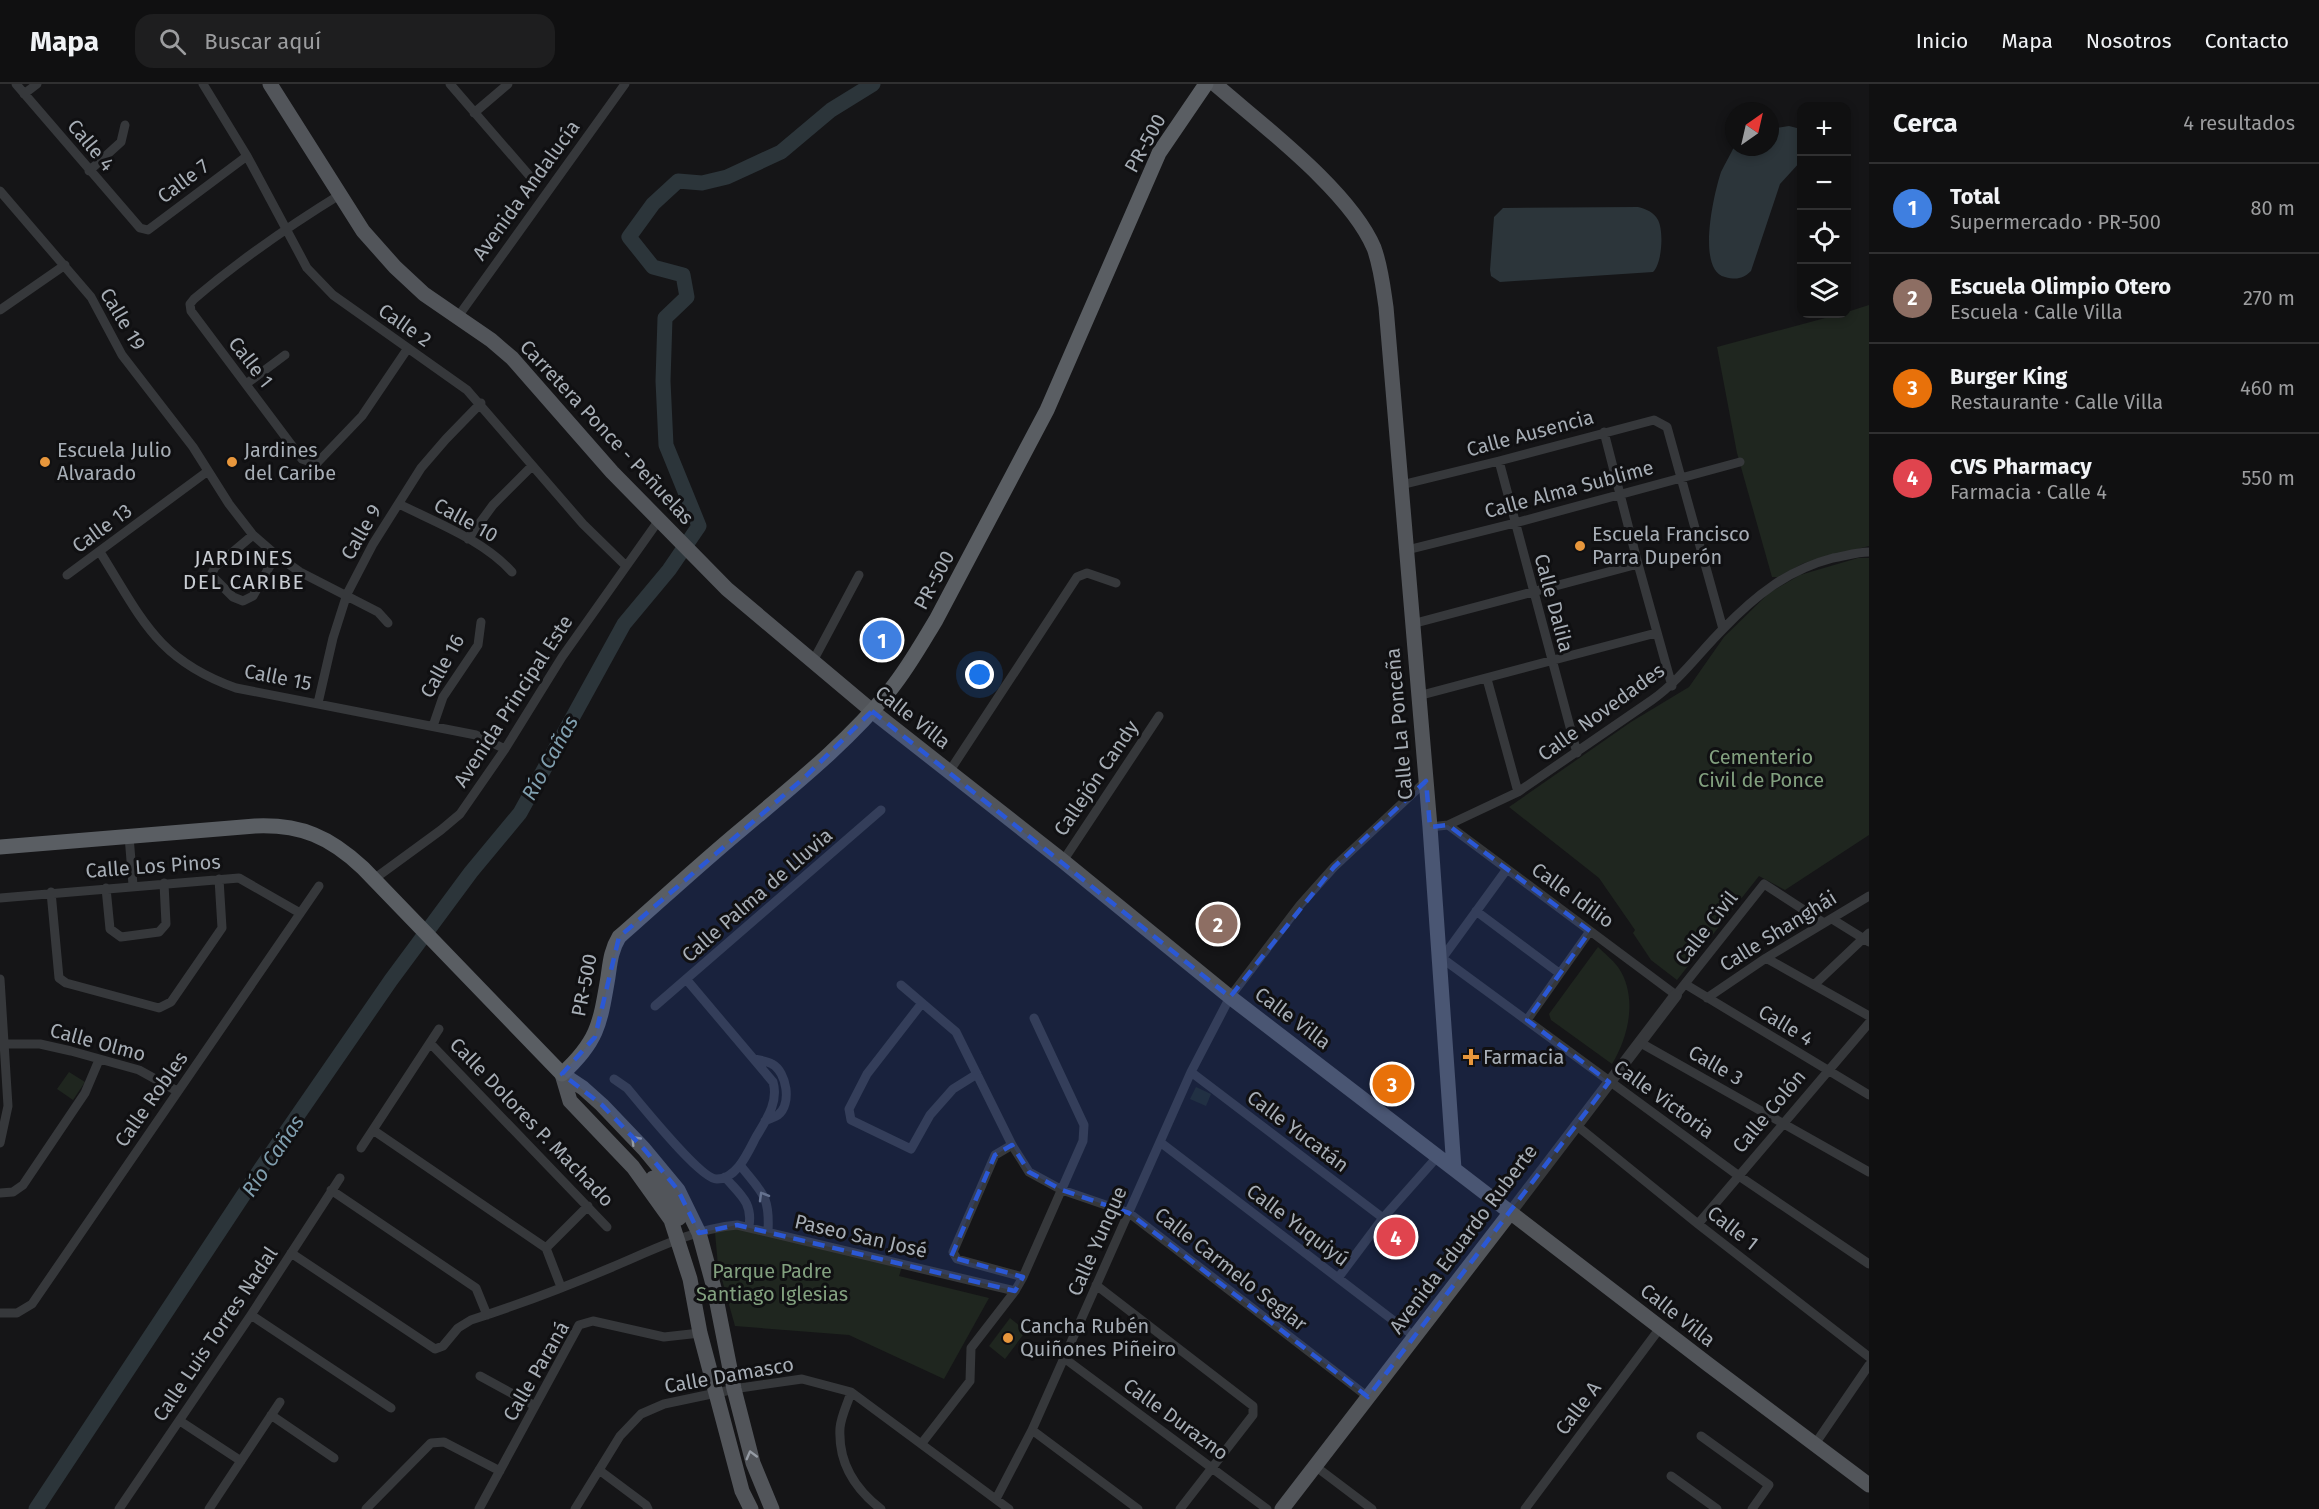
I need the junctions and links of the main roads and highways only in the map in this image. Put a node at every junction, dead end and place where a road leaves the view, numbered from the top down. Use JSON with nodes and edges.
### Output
{"nodes":[{"id":1,"x":270,"y":84,"type":"edge"},
{"id":2,"x":1206,"y":84,"type":"edge"},
{"id":3,"x":1215,"y":84,"type":"edge"},
{"id":4,"x":705,"y":568,"type":"joint"},
{"id":5,"x":872,"y":711,"type":"junction"},
{"id":6,"x":0,"y":847,"type":"edge"},
{"id":7,"x":562,"y":1074,"type":"junction"},
{"id":8,"x":1454,"y":1169,"type":"junction"},
{"id":9,"x":1510,"y":1213,"type":"junction"},
{"id":10,"x":689,"y":1236,"type":"junction"},
{"id":11,"x":1869,"y":1485,"type":"edge"},
{"id":12,"x":751,"y":1509,"type":"edge"},
{"id":13,"x":772,"y":1509,"type":"edge"},
{"id":14,"x":1282,"y":1509,"type":"edge"}],
"edges":[{"from":1,"to":4,"type":"main road","name":"Carretera Ponce - Peñuelas"},
{"from":2,"to":5,"type":"highway","name":"PR-500","number":"PR-500"},
{"from":3,"to":8,"type":"main road","name":"Calle La Ponceña"},
{"from":4,"to":5,"type":"main road","name":"Calle Villa"},
{"from":5,"to":7,"type":"highway","name":"PR-500","number":"PR-500"},
{"from":5,"to":8,"type":"main road","name":"Calle Villa"},
{"from":6,"to":7,"type":"highway"},
{"from":7,"to":10,"type":"main road"},
{"from":10,"to":7,"type":"main road","one_way":true},
{"from":8,"to":9,"type":"main road","name":"Calle Villa"},
{"from":9,"to":11,"type":"main road","name":"Calle Villa"},
{"from":9,"to":14,"type":"main road","name":"Avenida Eduardo Ruberte"},
{"from":10,"to":12,"type":"main road"},
{"from":13,"to":10,"type":"main road","one_way":true}]}
